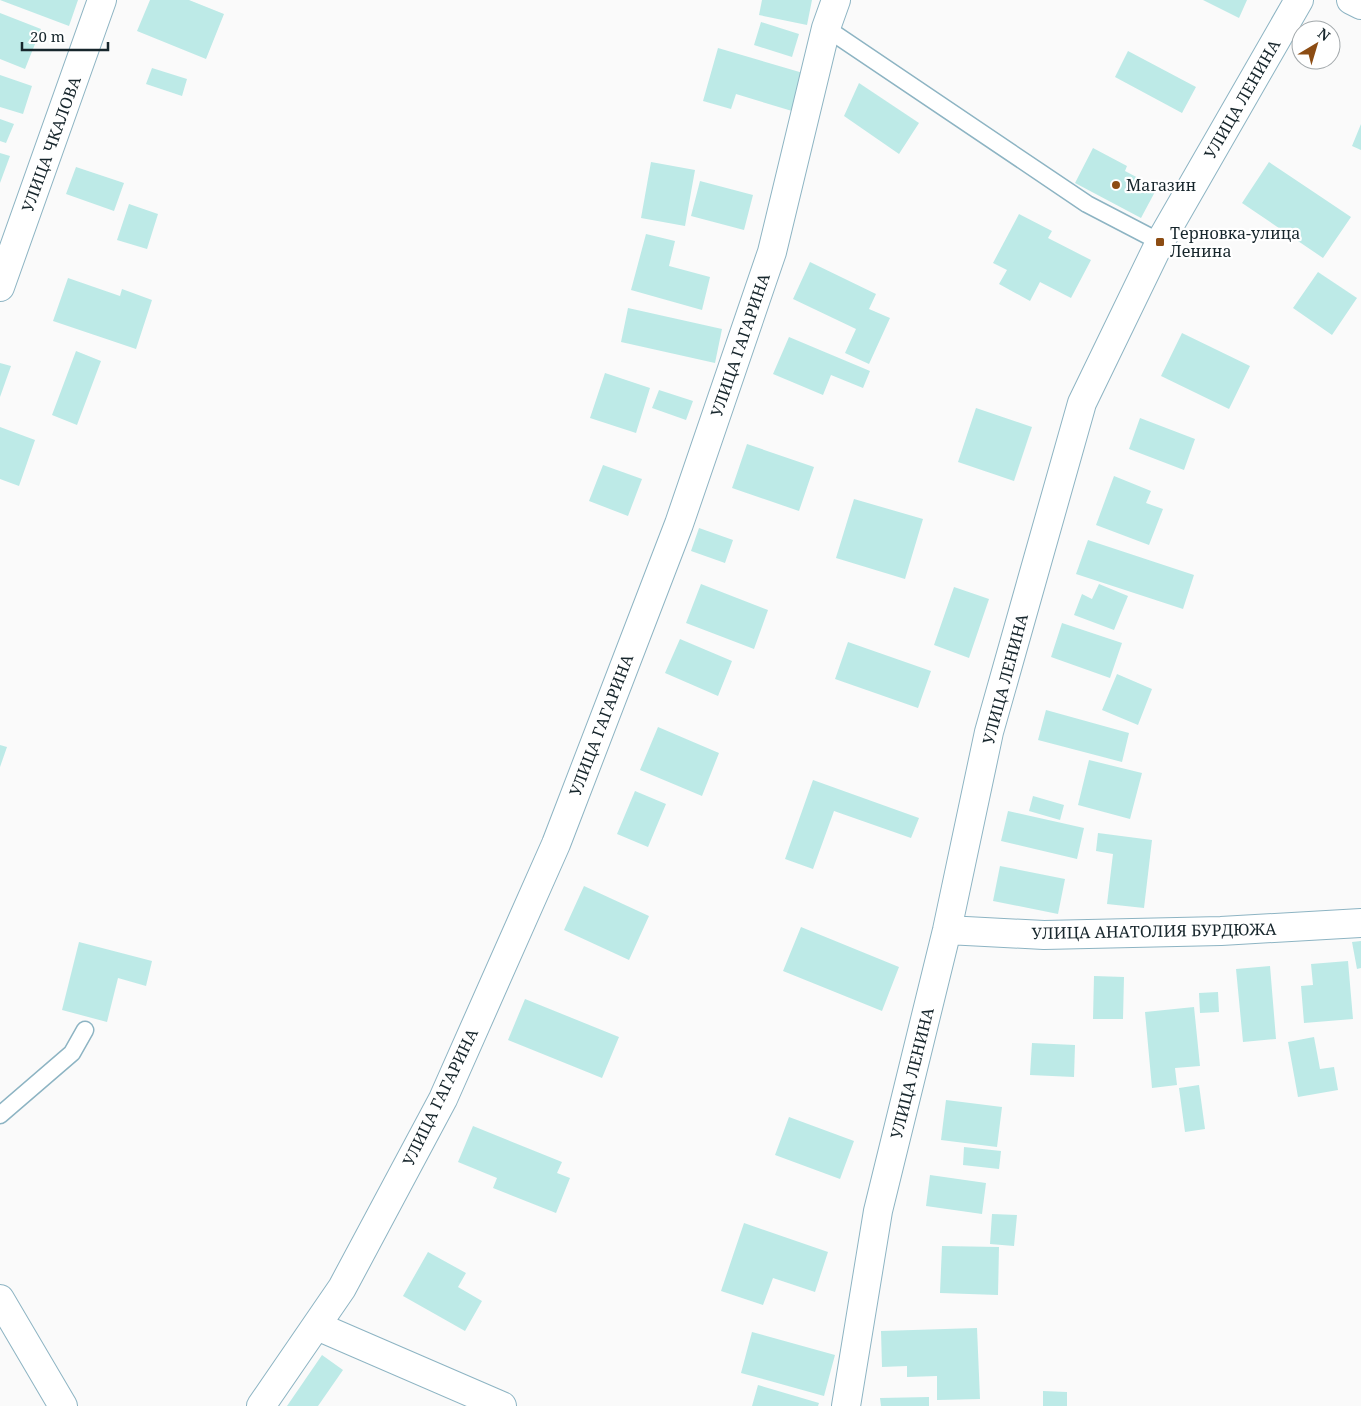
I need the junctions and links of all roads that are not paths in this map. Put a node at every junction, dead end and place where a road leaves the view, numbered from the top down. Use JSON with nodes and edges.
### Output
{"nodes":[{"id":1,"x":102,"y":0,"type":"edge"},
{"id":2,"x":836,"y":0,"type":"edge"},
{"id":3,"x":1300,"y":0,"type":"edge"},
{"id":4,"x":1351,"y":0,"type":"edge"},
{"id":5,"x":1361,"y":5,"type":"edge"},
{"id":6,"x":826,"y":28,"type":"junction"},
{"id":7,"x":1160,"y":242,"type":"junction"},
{"id":8,"x":0,"y":287,"type":"edge"},
{"id":9,"x":1361,"y":923,"type":"edge"},
{"id":10,"x":947,"y":930,"type":"junction"},
{"id":11,"x":85,"y":1030,"type":"dead end"},
{"id":12,"x":0,"y":1115,"type":"edge"},
{"id":13,"x":0,"y":1299,"type":"edge"},
{"id":14,"x":317,"y":1326,"type":"junction"},
{"id":15,"x":63,"y":1406,"type":"edge"},
{"id":16,"x":261,"y":1406,"type":"edge"},
{"id":17,"x":502,"y":1406,"type":"edge"},
{"id":18,"x":846,"y":1406,"type":"edge"}],
"edges":[{"from":1,"to":8,"type":"street","name":"УЛИЦА ЧКАЛОВА"},
{"from":2,"to":6,"type":"street","name":"УЛИЦА ГАГАРИНА"},
{"from":3,"to":7,"type":"street","name":"УЛИЦА ЛЕНИНА"},
{"from":4,"to":5,"type":"street"},
{"from":6,"to":7,"type":"lane"},
{"from":6,"to":14,"type":"street","name":"УЛИЦА ГАГАРИНА"},
{"from":7,"to":10,"type":"street","name":"УЛИЦА ЛЕНИНА"},
{"from":9,"to":10,"type":"street","name":"УЛИЦА АНАТОЛИЯ БУРДЮЖА"},
{"from":10,"to":18,"type":"street","name":"УЛИЦА ЛЕНИНА"},
{"from":11,"to":12,"type":"lane"},
{"from":13,"to":15,"type":"street"},
{"from":14,"to":16,"type":"street","name":"УЛИЦА ГАГАРИНА"},
{"from":14,"to":17,"type":"street"}]}
